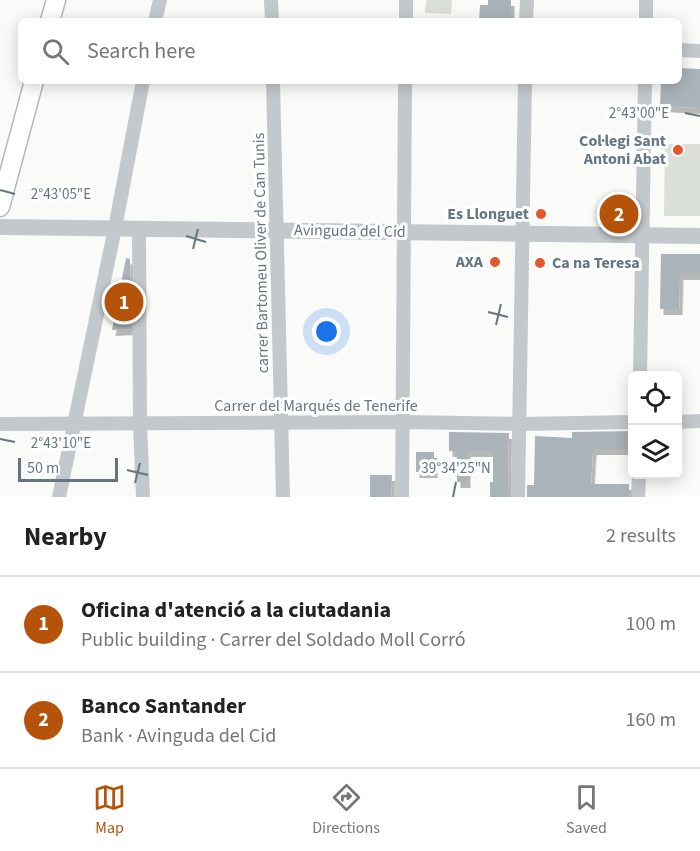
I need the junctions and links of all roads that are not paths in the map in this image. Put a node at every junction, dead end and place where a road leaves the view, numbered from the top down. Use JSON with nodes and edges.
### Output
{"nodes":[{"id":1,"x":56,"y":0,"type":"edge"},
{"id":2,"x":160,"y":0,"type":"edge"},
{"id":3,"x":271,"y":0,"type":"edge"},
{"id":4,"x":406,"y":0,"type":"edge"},
{"id":5,"x":527,"y":0,"type":"edge"},
{"id":6,"x":646,"y":0,"type":"edge"},
{"id":7,"x":52,"y":18,"type":"edge"},
{"id":8,"x":156,"y":18,"type":"edge"},
{"id":9,"x":272,"y":18,"type":"edge"},
{"id":10,"x":406,"y":18,"type":"edge"},
{"id":11,"x":526,"y":18,"type":"edge"},
{"id":12,"x":646,"y":18,"type":"edge"},
{"id":13,"x":682,"y":50,"type":"edge"},
{"id":14,"x":700,"y":51,"type":"edge"},
{"id":15,"x":33,"y":84,"type":"edge"},
{"id":16,"x":142,"y":84,"type":"edge"},
{"id":17,"x":273,"y":84,"type":"edge"},
{"id":18,"x":405,"y":84,"type":"edge"},
{"id":19,"x":525,"y":84,"type":"edge"},
{"id":20,"x":645,"y":84,"type":"edge"},
{"id":21,"x":0,"y":207,"type":"edge"},
{"id":22,"x":0,"y":227,"type":"edge"},
{"id":23,"x":115,"y":228,"type":"junction"},
{"id":24,"x":139,"y":229,"type":"junction"},
{"id":25,"x":277,"y":230,"type":"junction"},
{"id":26,"x":404,"y":232,"type":"junction"},
{"id":27,"x":522,"y":233,"type":"junction"},
{"id":28,"x":642,"y":235,"type":"junction"},
{"id":29,"x":700,"y":236,"type":"edge"},
{"id":30,"x":640,"y":371,"type":"edge"},
{"id":31,"x":700,"y":421,"type":"edge"},
{"id":32,"x":403,"y":422,"type":"junction"},
{"id":33,"x":628,"y":422,"type":"edge"},
{"id":34,"x":682,"y":422,"type":"edge"},
{"id":35,"x":74,"y":423,"type":"junction"},
{"id":36,"x":281,"y":423,"type":"junction"},
{"id":37,"x":0,"y":424,"type":"edge"},
{"id":38,"x":140,"y":424,"type":"junction"},
{"id":39,"x":519,"y":424,"type":"junction"},
{"id":40,"x":639,"y":479,"type":"edge"},
{"id":41,"x":58,"y":497,"type":"edge"},
{"id":42,"x":143,"y":497,"type":"edge"},
{"id":43,"x":283,"y":497,"type":"edge"},
{"id":44,"x":402,"y":497,"type":"edge"},
{"id":45,"x":518,"y":497,"type":"edge"},
{"id":46,"x":638,"y":497,"type":"edge"}],
"edges":[{"from":1,"to":7,"type":"main road"},
{"from":2,"to":8,"type":"street"},
{"from":3,"to":9,"type":"street"},
{"from":4,"to":10,"type":"street"},
{"from":5,"to":11,"type":"street"},
{"from":6,"to":12,"type":"street"},
{"from":13,"to":14,"type":"street"},
{"from":15,"to":21,"type":"main road"},
{"from":16,"to":23,"type":"street"},
{"from":17,"to":25,"type":"street","name":"carrer Bartomeu Oliver de Can Tunis"},
{"from":18,"to":26,"type":"street"},
{"from":19,"to":27,"type":"street"},
{"from":20,"to":28,"type":"street"},
{"from":22,"to":23,"type":"street","name":"Avinguda del Cid"},
{"from":23,"to":24,"type":"street","name":"Avinguda del Cid"},
{"from":23,"to":35,"type":"street"},
{"from":24,"to":25,"type":"street","name":"Avinguda del Cid"},
{"from":24,"to":38,"type":"street"},
{"from":25,"to":26,"type":"street","name":"Avinguda del Cid"},
{"from":25,"to":36,"type":"street","name":"carrer Bartomeu Oliver de Can Tunis"},
{"from":26,"to":27,"type":"street","name":"Avinguda del Cid"},
{"from":26,"to":32,"type":"street"},
{"from":27,"to":28,"type":"street","name":"Avinguda del Cid"},
{"from":27,"to":39,"type":"street"},
{"from":28,"to":29,"type":"street","name":"Avinguda del Cid"},
{"from":28,"to":30,"type":"street"},
{"from":31,"to":34,"type":"street"},
{"from":32,"to":36,"type":"street","name":"Carrer del Marqués de Tenerife"},
{"from":32,"to":39,"type":"street","name":"Carrer del Marqués de Tenerife"},
{"from":32,"to":44,"type":"street"},
{"from":33,"to":39,"type":"street","name":"Carrer del Marqués de Tenerife"},
{"from":35,"to":37,"type":"street","name":"Carrer del Marqués de Tenerife"},
{"from":35,"to":38,"type":"street","name":"Carrer del Marqués de Tenerife"},
{"from":35,"to":41,"type":"street"},
{"from":36,"to":38,"type":"street","name":"Carrer del Marqués de Tenerife"},
{"from":36,"to":43,"type":"street","name":"carrer Bartomeu Oliver de Can Tunis"},
{"from":38,"to":42,"type":"street"},
{"from":39,"to":45,"type":"street"},
{"from":40,"to":46,"type":"street"}]}
